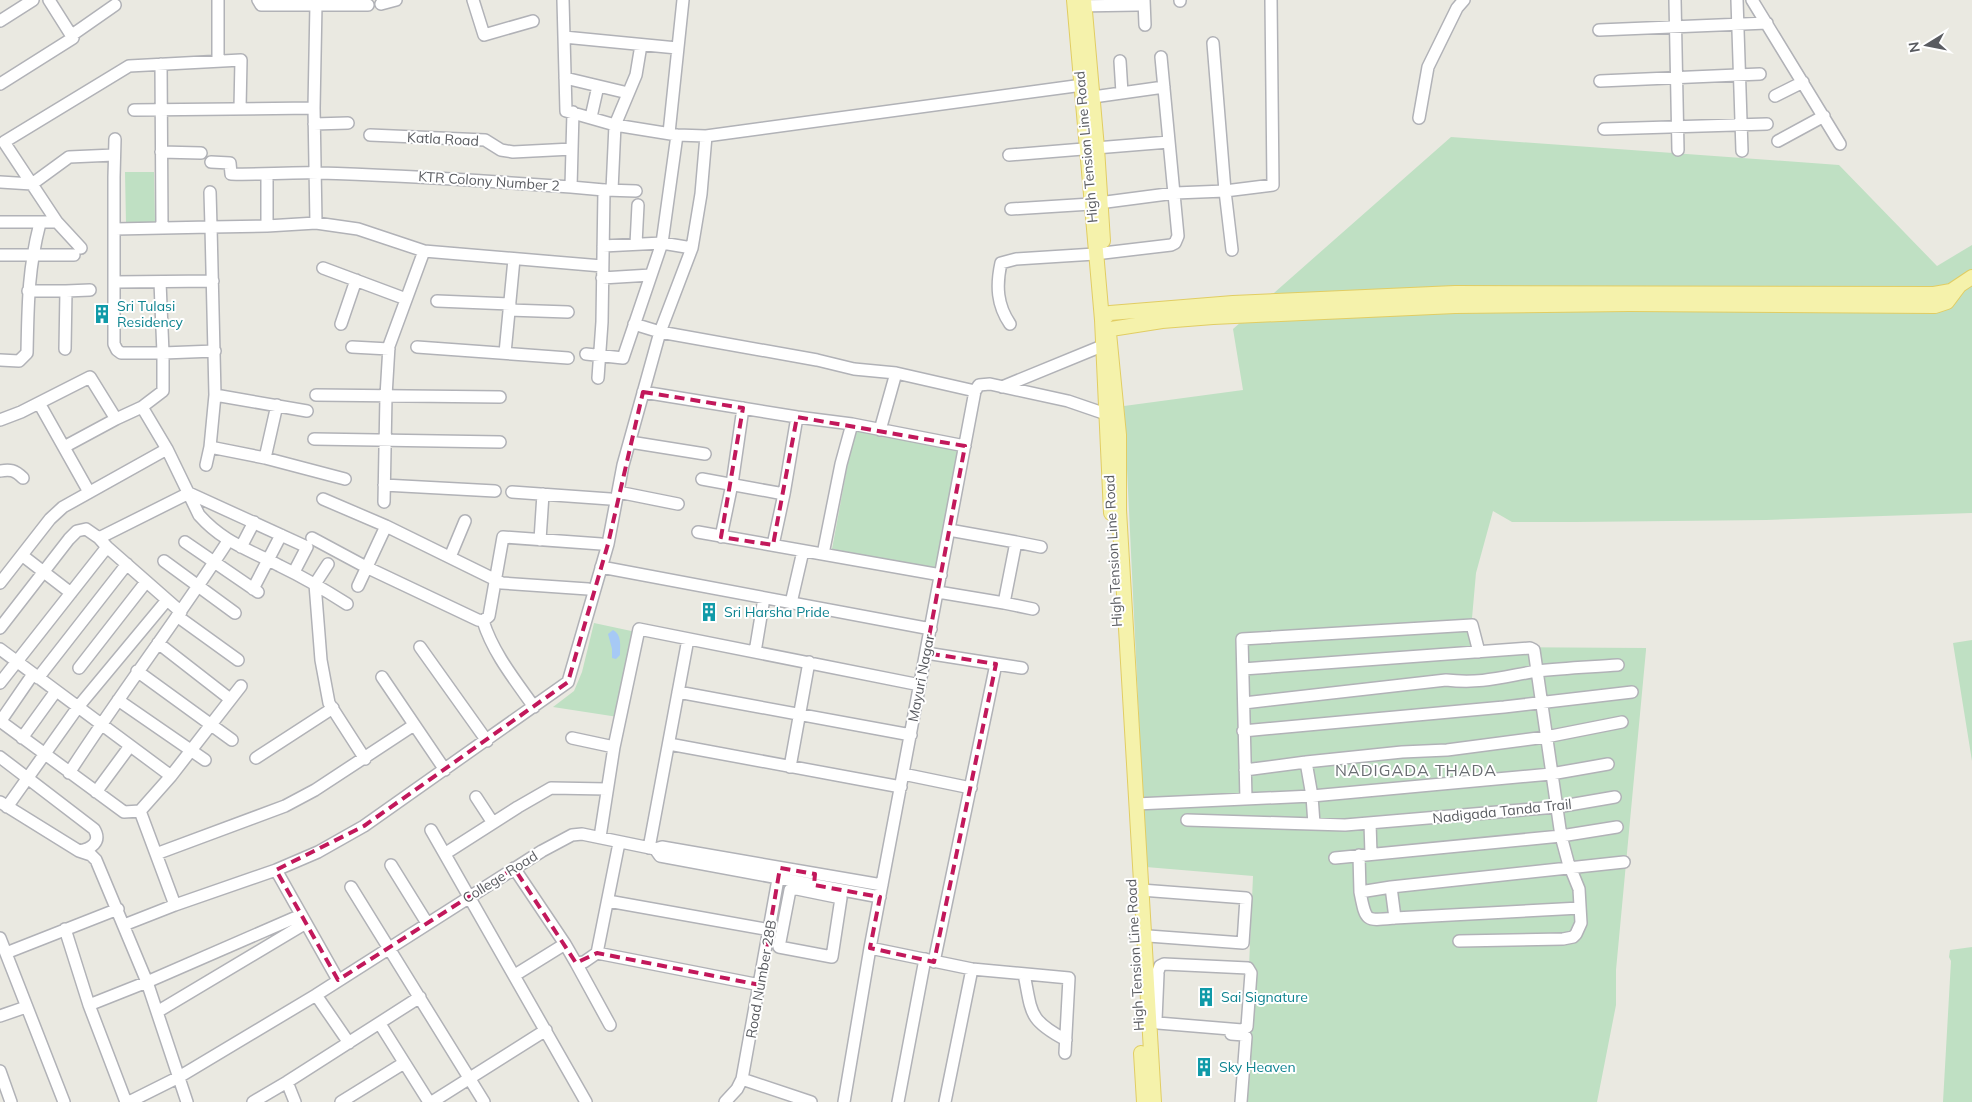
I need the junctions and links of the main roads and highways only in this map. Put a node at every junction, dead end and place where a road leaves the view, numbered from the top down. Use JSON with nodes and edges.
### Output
{"nodes":[{"id":1,"x":1079,"y":3,"type":"edge"},
{"id":2,"x":1972,"y":277,"type":"edge"},
{"id":3,"x":1455,"y":300,"type":"junction"},
{"id":4,"x":1106,"y":316,"type":"junction"},
{"id":5,"x":1112,"y":414,"type":"junction"},
{"id":6,"x":1121,"y":620,"type":"junction"},
{"id":7,"x":1139,"y":935,"type":"junction"},
{"id":8,"x":1144,"y":1102,"type":"edge"},
{"id":9,"x":1154,"y":1102,"type":"edge"}],
"edges":[{"from":1,"to":4,"type":"main road","name":"High Tension Line Road"},
{"from":2,"to":3,"type":"main road"},
{"from":3,"to":4,"type":"main road"},
{"from":3,"to":5,"type":"main road"},
{"from":4,"to":5,"type":"main road","name":"High Tension Line Road"},
{"from":5,"to":6,"type":"main road","name":"High Tension Line Road"},
{"from":6,"to":7,"type":"main road","name":"High Tension Line Road"},
{"from":6,"to":7,"type":"main road","name":"High Tension Line Road"},
{"from":7,"to":8,"type":"main road","name":"High Tension Line Road"},
{"from":7,"to":9,"type":"main road","name":"High Tension Line Road"}]}
